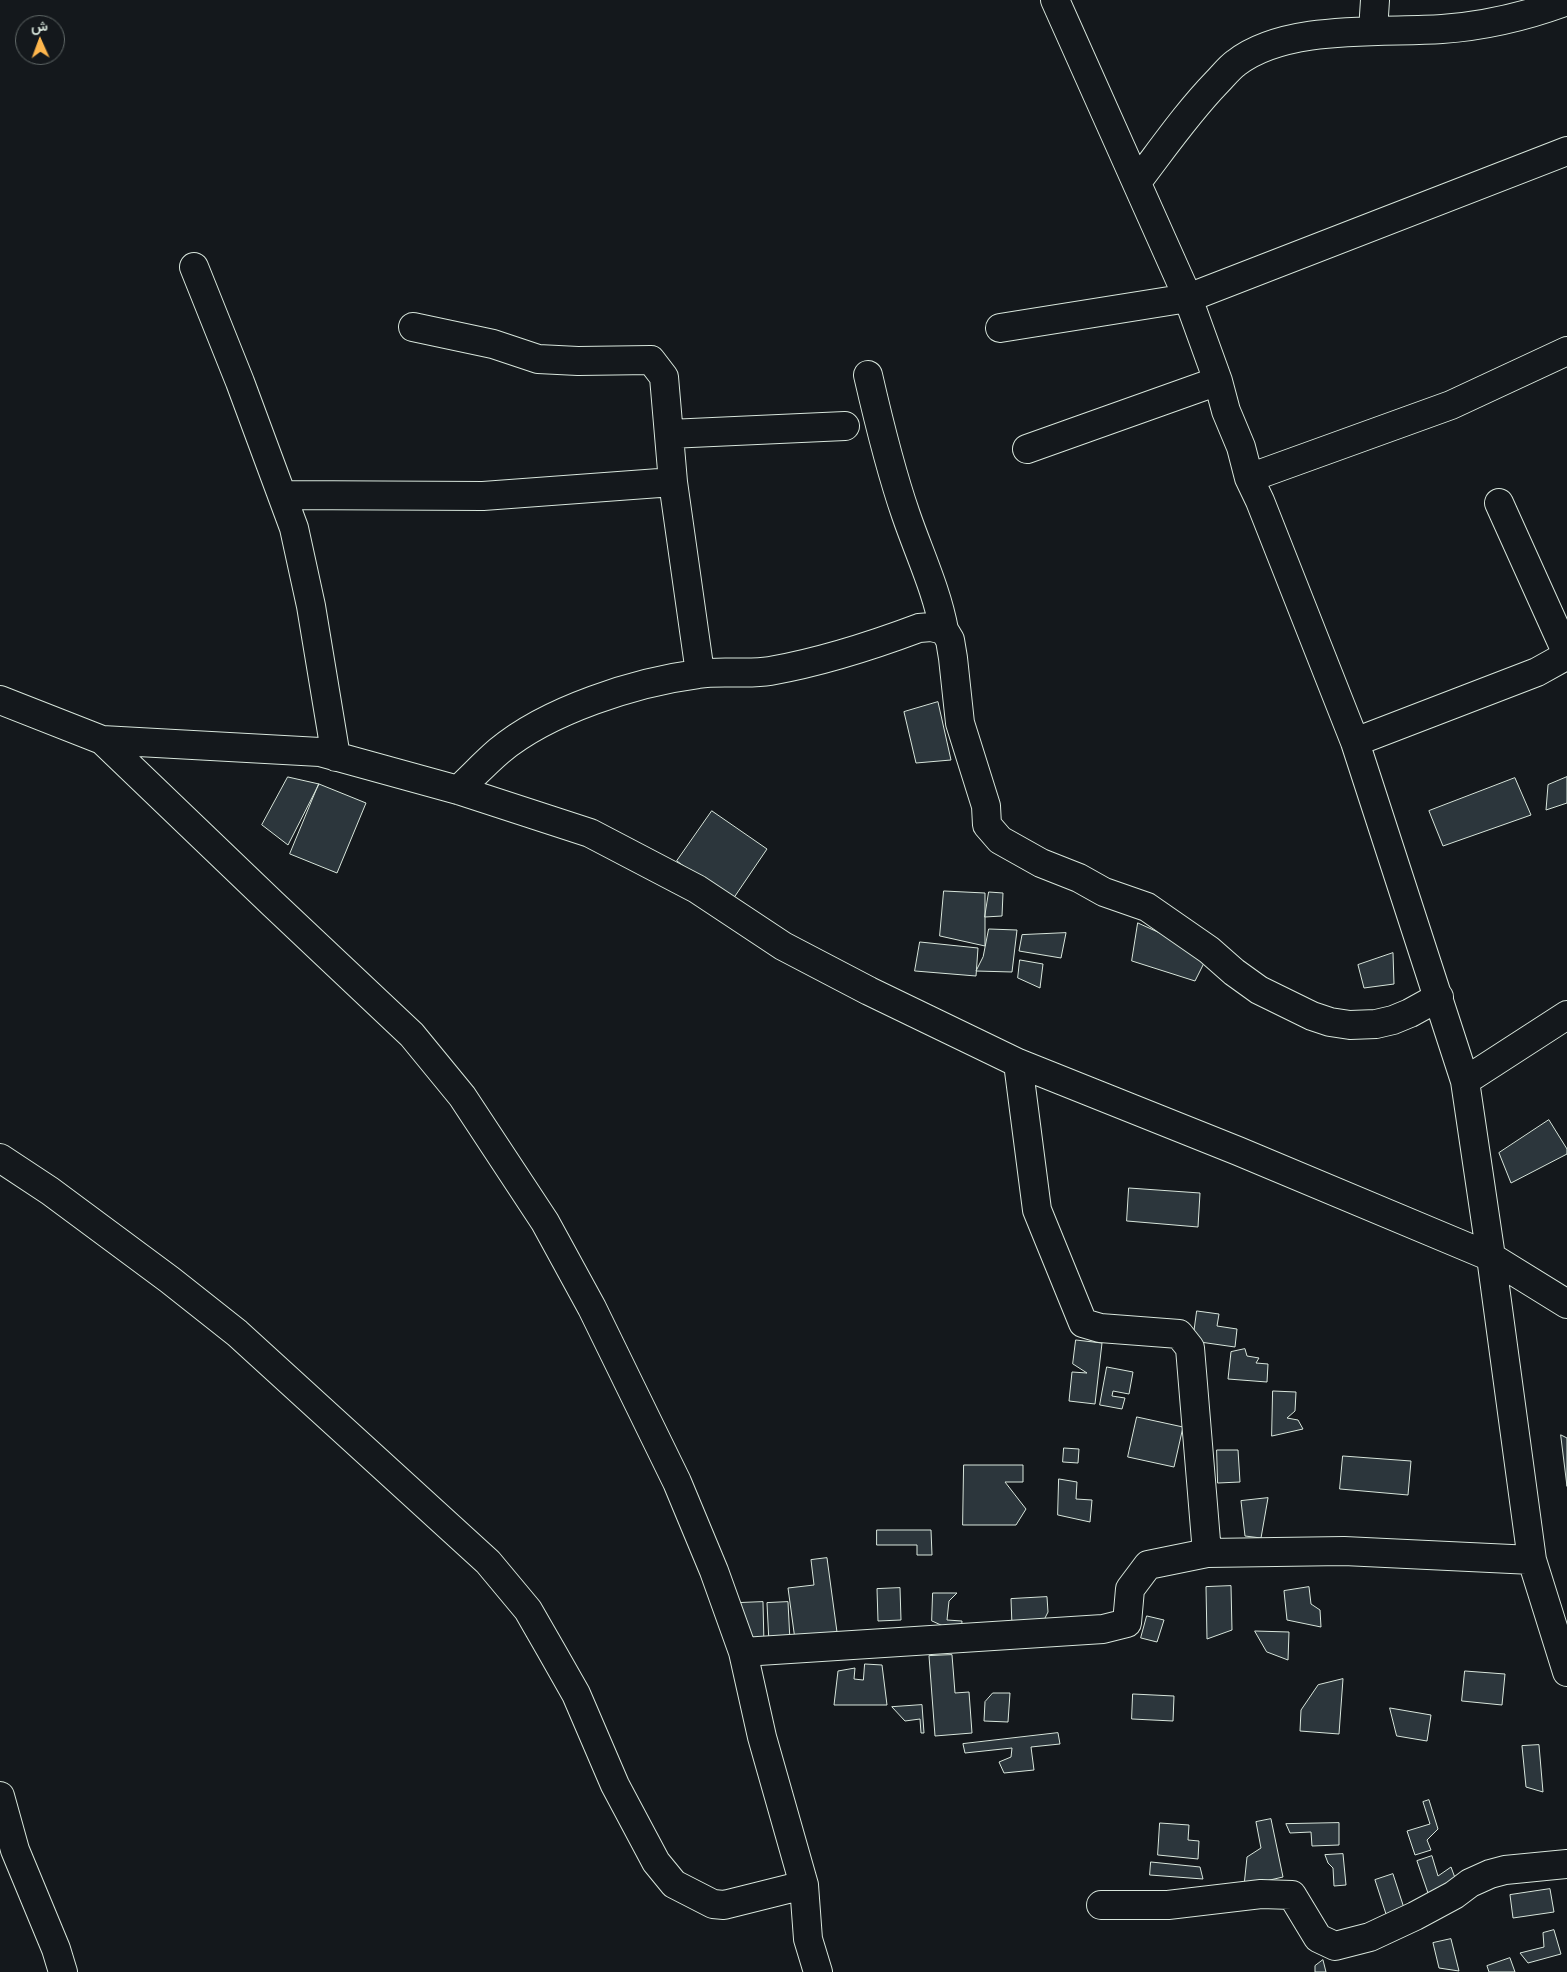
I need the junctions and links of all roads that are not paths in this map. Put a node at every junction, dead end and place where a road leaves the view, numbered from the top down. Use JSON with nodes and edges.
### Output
{"nodes":[{"id":1,"x":1055,"y":0,"type":"edge"},
{"id":2,"x":1375,"y":0,"type":"edge"},
{"id":3,"x":1567,"y":1,"type":"edge"},
{"id":4,"x":1536,"y":6,"type":"edge"},
{"id":5,"x":1373,"y":31,"type":"junction"},
{"id":6,"x":1567,"y":151,"type":"edge"},
{"id":7,"x":1137,"y":182,"type":"junction"},
{"id":8,"x":194,"y":267,"type":"dead end"},
{"id":9,"x":1188,"y":298,"type":"junction"},
{"id":10,"x":413,"y":326,"type":"dead end"},
{"id":11,"x":1000,"y":328,"type":"dead end"},
{"id":12,"x":1567,"y":351,"type":"edge"},
{"id":13,"x":868,"y":375,"type":"dead end"},
{"id":14,"x":1218,"y":381,"type":"junction"},
{"id":15,"x":845,"y":426,"type":"dead end"},
{"id":16,"x":669,"y":434,"type":"junction"},
{"id":17,"x":1028,"y":449,"type":"dead end"},
{"id":18,"x":1249,"y":478,"type":"junction"},
{"id":19,"x":673,"y":482,"type":"junction"},
{"id":20,"x":282,"y":495,"type":"junction"},
{"id":21,"x":1499,"y":503,"type":"dead end"},
{"id":22,"x":944,"y":630,"type":"junction"},
{"id":23,"x":700,"y":674,"type":"junction"},
{"id":24,"x":0,"y":700,"type":"edge"},
{"id":25,"x":102,"y":740,"type":"junction"},
{"id":26,"x":1355,"y":742,"type":"junction"},
{"id":27,"x":336,"y":757,"type":"junction"},
{"id":28,"x":458,"y":790,"type":"junction"},
{"id":29,"x":1439,"y":997,"type":"junction"},
{"id":30,"x":1567,"y":1015,"type":"edge"},
{"id":31,"x":1018,"y":1063,"type":"junction"},
{"id":32,"x":1465,"y":1081,"type":"junction"},
{"id":33,"x":0,"y":1158,"type":"edge"},
{"id":34,"x":1491,"y":1257,"type":"junction"},
{"id":35,"x":1567,"y":1304,"type":"edge"},
{"id":36,"x":1207,"y":1553,"type":"junction"},
{"id":37,"x":1532,"y":1560,"type":"junction"},
{"id":38,"x":743,"y":1652,"type":"junction"},
{"id":39,"x":1567,"y":1672,"type":"edge"},
{"id":40,"x":0,"y":1796,"type":"edge"},
{"id":41,"x":1567,"y":1864,"type":"edge"},
{"id":42,"x":804,"y":1885,"type":"junction"},
{"id":43,"x":1101,"y":1904,"type":"dead end"},
{"id":44,"x":62,"y":1972,"type":"edge"},
{"id":45,"x":818,"y":1972,"type":"edge"}],
"edges":[{"from":1,"to":7,"type":"street"},
{"from":2,"to":5,"type":"street"},
{"from":3,"to":4,"type":"street"},
{"from":4,"to":5,"type":"street"},
{"from":5,"to":7,"type":"street"},
{"from":6,"to":9,"type":"street"},
{"from":7,"to":9,"type":"street"},
{"from":8,"to":20,"type":"street"},
{"from":9,"to":11,"type":"street"},
{"from":9,"to":14,"type":"street"},
{"from":10,"to":16,"type":"street"},
{"from":12,"to":18,"type":"street"},
{"from":13,"to":22,"type":"street"},
{"from":14,"to":17,"type":"street"},
{"from":14,"to":18,"type":"street"},
{"from":15,"to":16,"type":"street"},
{"from":16,"to":19,"type":"street"},
{"from":18,"to":26,"type":"street"},
{"from":19,"to":20,"type":"street"},
{"from":19,"to":23,"type":"street"},
{"from":20,"to":27,"type":"street"},
{"from":21,"to":26,"type":"street"},
{"from":22,"to":23,"type":"street"},
{"from":22,"to":29,"type":"street"},
{"from":23,"to":28,"type":"street"},
{"from":24,"to":25,"type":"street"},
{"from":25,"to":27,"type":"street"},
{"from":25,"to":38,"type":"street"},
{"from":26,"to":29,"type":"street"},
{"from":27,"to":28,"type":"street"},
{"from":28,"to":31,"type":"street"},
{"from":29,"to":32,"type":"street"},
{"from":30,"to":32,"type":"street"},
{"from":31,"to":34,"type":"street"},
{"from":31,"to":36,"type":"street"},
{"from":32,"to":34,"type":"street"},
{"from":33,"to":42,"type":"street"},
{"from":34,"to":35,"type":"street"},
{"from":34,"to":37,"type":"street"},
{"from":36,"to":37,"type":"street"},
{"from":36,"to":38,"type":"street"},
{"from":37,"to":39,"type":"street"},
{"from":38,"to":42,"type":"street"},
{"from":40,"to":44,"type":"street"},
{"from":41,"to":43,"type":"street"},
{"from":42,"to":45,"type":"street"}]}
